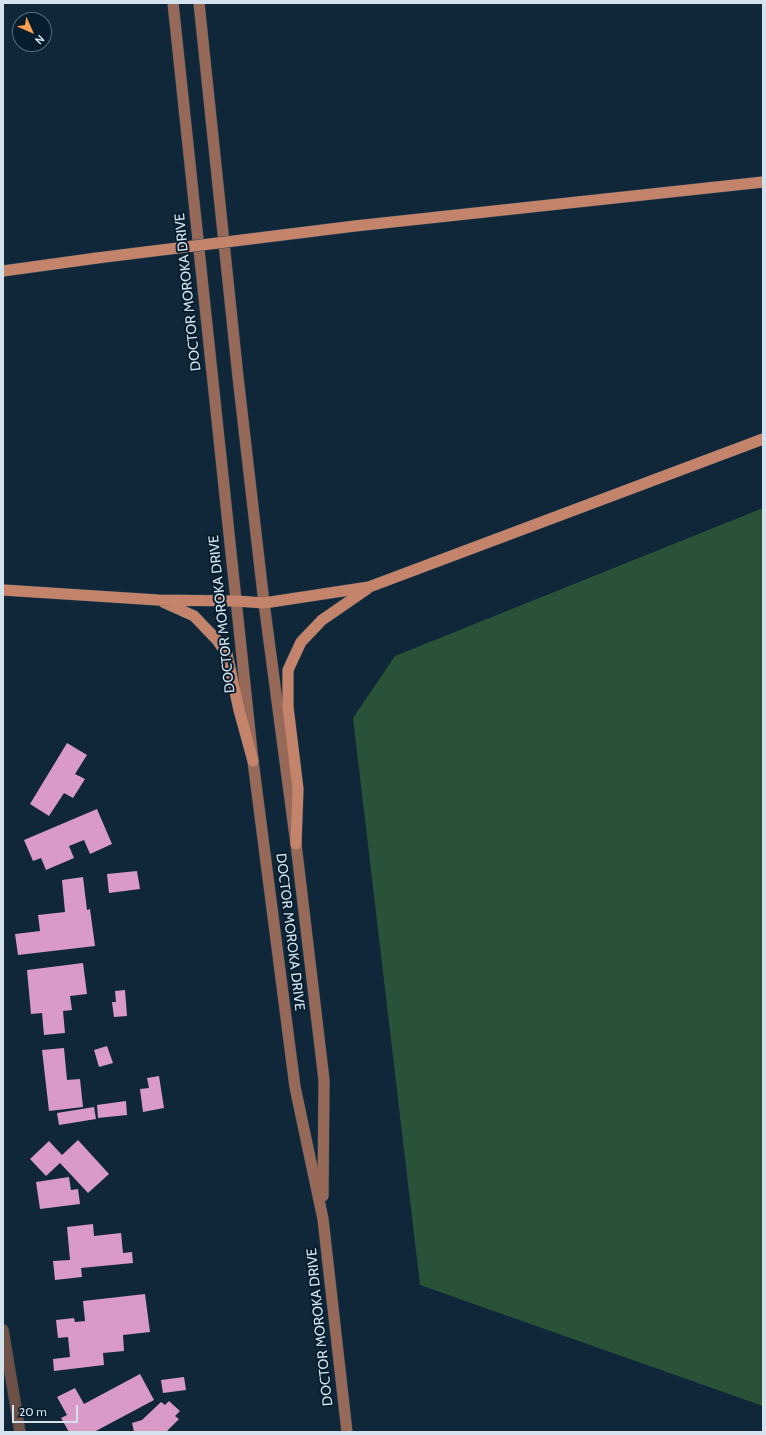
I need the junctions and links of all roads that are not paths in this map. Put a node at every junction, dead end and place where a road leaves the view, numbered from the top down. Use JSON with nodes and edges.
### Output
{"nodes":[{"id":1,"x":174,"y":3,"type":"edge"},
{"id":2,"x":199,"y":3,"type":"edge"},
{"id":3,"x":763,"y":182,"type":"edge"},
{"id":4,"x":3,"y":271,"type":"edge"},
{"id":5,"x":763,"y":438,"type":"edge"},
{"id":6,"x":369,"y":587,"type":"junction"},
{"id":7,"x":3,"y":590,"type":"edge"},
{"id":8,"x":158,"y":600,"type":"junction"},
{"id":9,"x":236,"y":601,"type":"junction"},
{"id":10,"x":264,"y":603,"type":"junction"},
{"id":11,"x":253,"y":761,"type":"junction"},
{"id":12,"x":296,"y":844,"type":"junction"},
{"id":13,"x":323,"y":1219,"type":"junction"},
{"id":14,"x":3,"y":1330,"type":"edge"},
{"id":15,"x":20,"y":1432,"type":"edge"},
{"id":16,"x":347,"y":1432,"type":"edge"}],
"edges":[{"from":1,"to":9,"type":"main road","name":"DOCTOR MOROKA DRIVE"},
{"from":2,"to":10,"type":"main road","name":"DOCTOR MOROKA DRIVE"},
{"from":3,"to":4,"type":"highway","bridge":true},
{"from":5,"to":6,"type":"highway"},
{"from":6,"to":10,"type":"highway"},
{"from":6,"to":12,"type":"highway"},
{"from":7,"to":8,"type":"highway"},
{"from":8,"to":9,"type":"highway"},
{"from":8,"to":11,"type":"highway"},
{"from":9,"to":10,"type":"highway"},
{"from":9,"to":11,"type":"main road","name":"DOCTOR MOROKA DRIVE"},
{"from":10,"to":12,"type":"main road","name":"DOCTOR MOROKA DRIVE"},
{"from":11,"to":13,"type":"main road","name":"DOCTOR MOROKA DRIVE"},
{"from":12,"to":13,"type":"main road","name":"DOCTOR MOROKA DRIVE"},
{"from":13,"to":16,"type":"main road","name":"DOCTOR MOROKA DRIVE"},
{"from":14,"to":15,"type":"street"}]}
